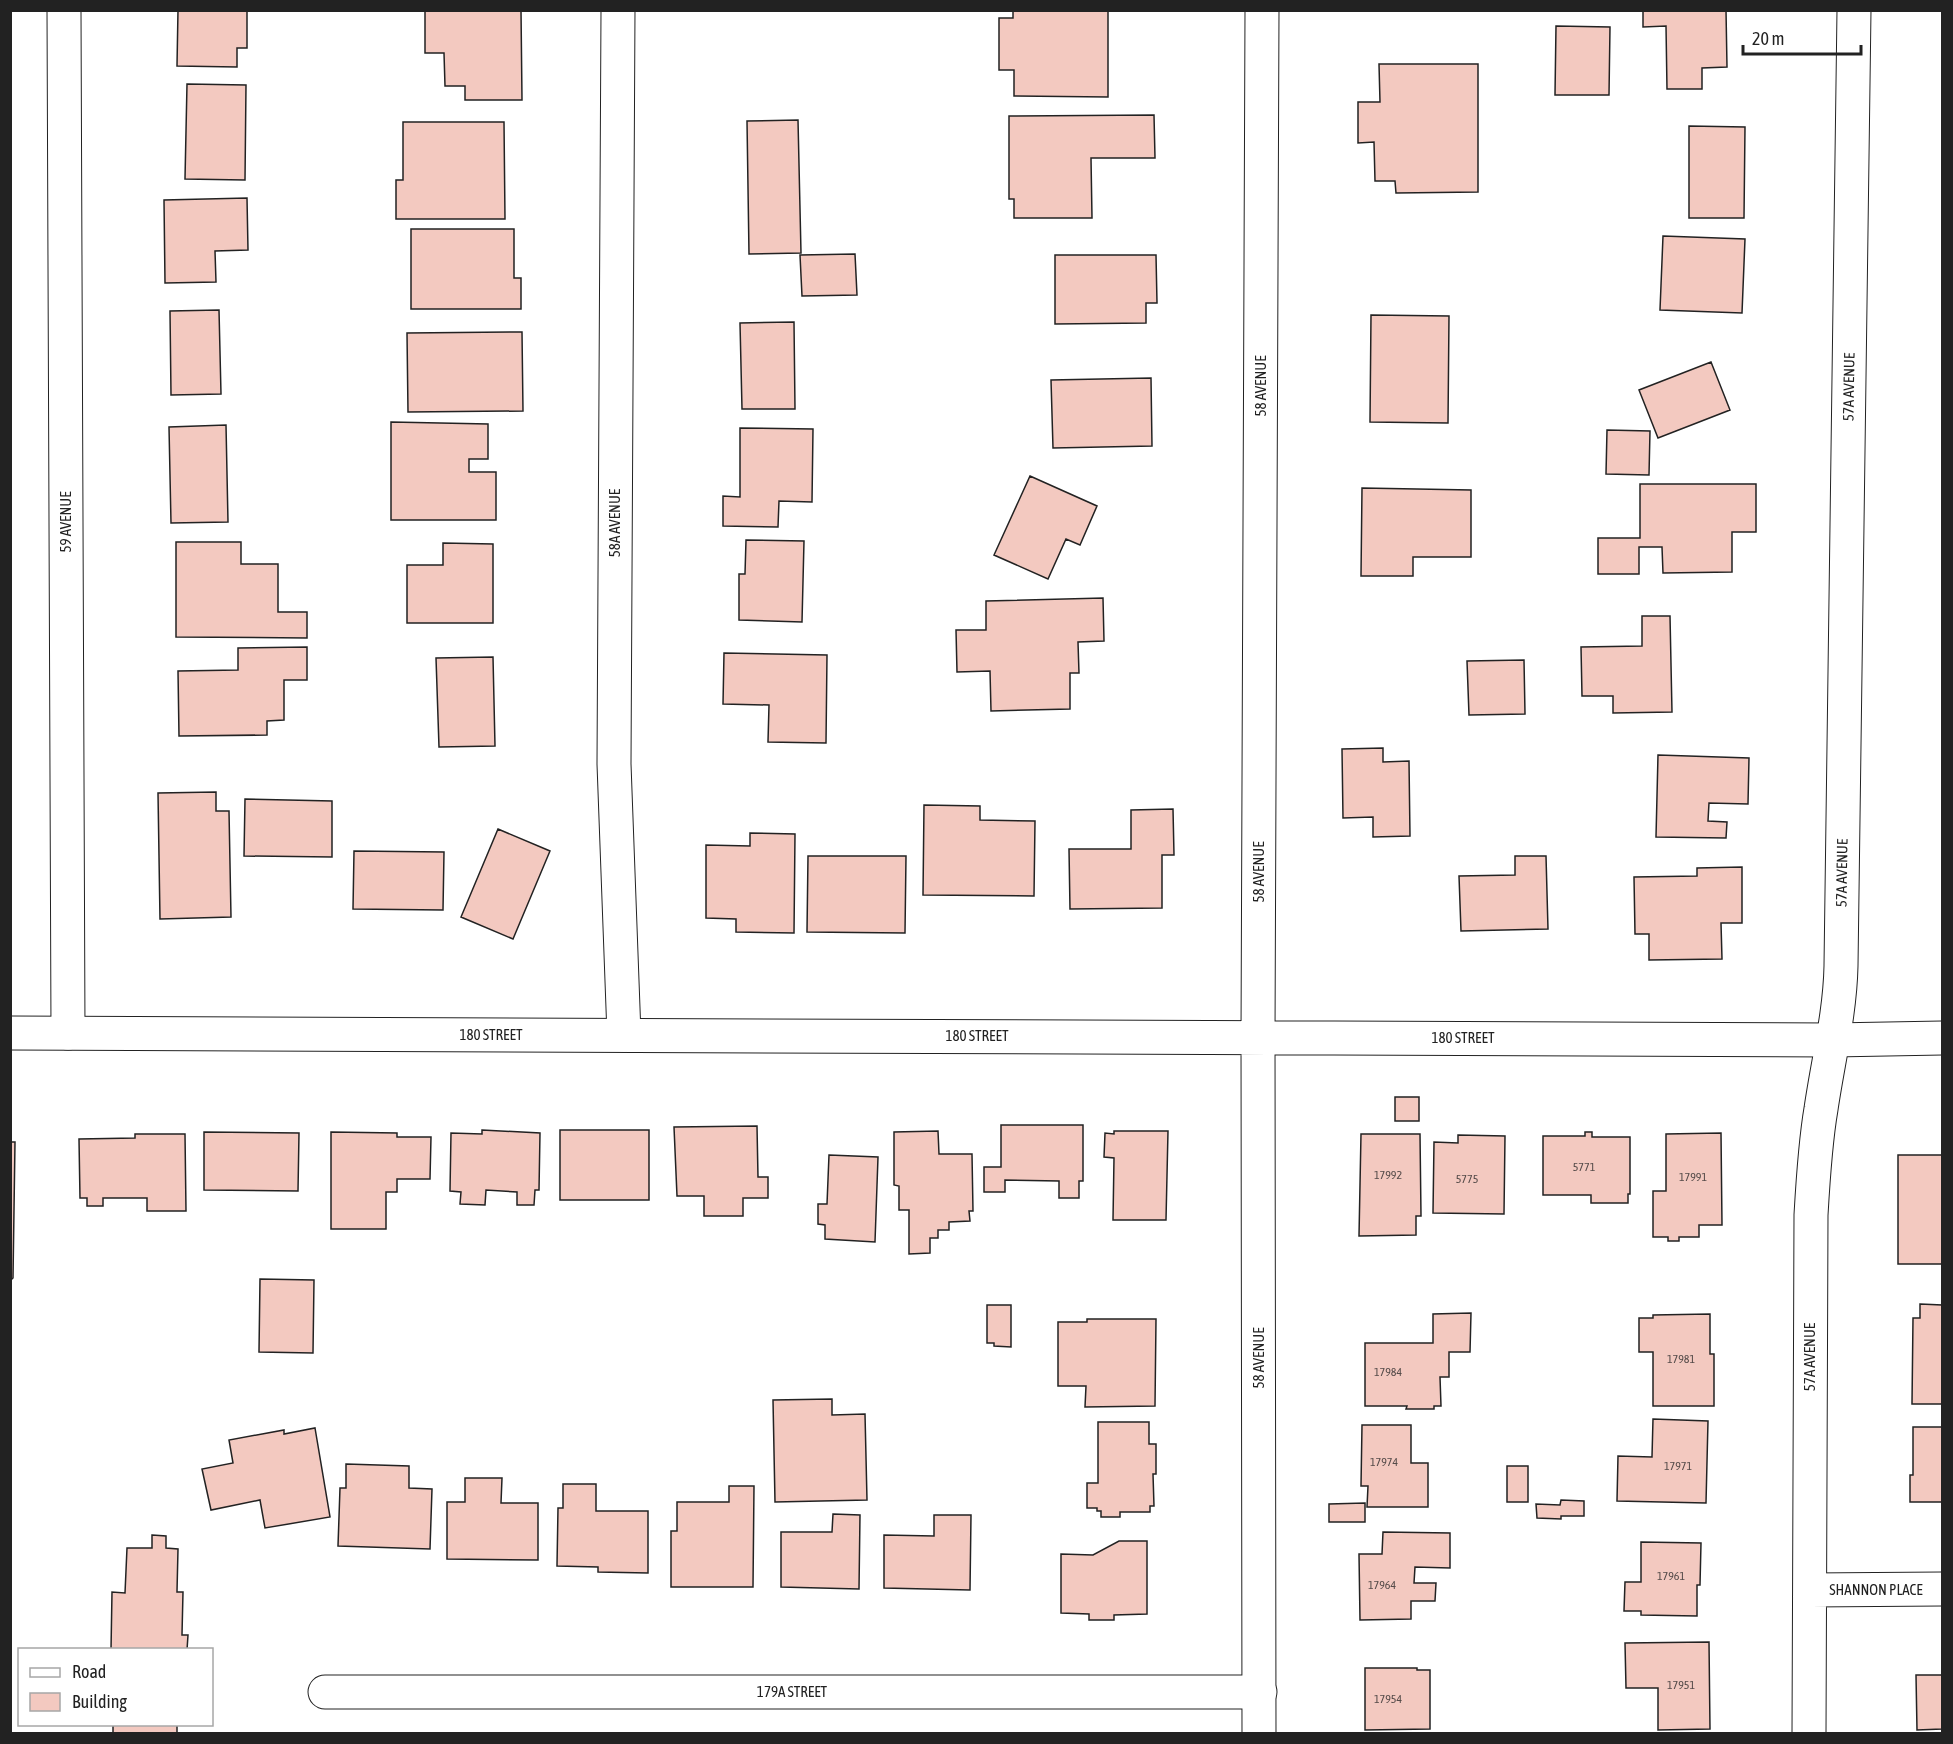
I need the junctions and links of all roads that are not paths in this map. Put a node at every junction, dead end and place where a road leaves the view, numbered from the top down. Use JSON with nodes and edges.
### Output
{"nodes":[{"id":1,"x":64,"y":10,"type":"edge"},
{"id":2,"x":618,"y":10,"type":"edge"},
{"id":3,"x":1262,"y":10,"type":"edge"},
{"id":4,"x":1854,"y":10,"type":"edge"},
{"id":5,"x":10,"y":1033,"type":"edge"},
{"id":6,"x":68,"y":1033,"type":"junction"},
{"id":7,"x":624,"y":1035,"type":"junction"},
{"id":8,"x":1258,"y":1037,"type":"junction"},
{"id":9,"x":1942,"y":1038,"type":"edge"},
{"id":10,"x":1833,"y":1040,"type":"junction"},
{"id":11,"x":1942,"y":1589,"type":"edge"},
{"id":12,"x":1810,"y":1590,"type":"junction"},
{"id":13,"x":325,"y":1692,"type":"dead end"},
{"id":14,"x":1260,"y":1692,"type":"junction"},
{"id":15,"x":1259,"y":1734,"type":"edge"},
{"id":16,"x":1809,"y":1734,"type":"edge"}],
"edges":[{"from":1,"to":6,"type":"street","name":"59 AVENUE"},
{"from":2,"to":7,"type":"street","name":"58A AVENUE"},
{"from":3,"to":8,"type":"street","name":"58 AVENUE"},
{"from":4,"to":10,"type":"street","name":"57A AVENUE"},
{"from":5,"to":6,"type":"street","name":"180 STREET"},
{"from":6,"to":7,"type":"street","name":"180 STREET"},
{"from":7,"to":8,"type":"street","name":"180 STREET"},
{"from":8,"to":10,"type":"street","name":"180 STREET"},
{"from":8,"to":14,"type":"street","name":"58 AVENUE"},
{"from":9,"to":10,"type":"street","name":"180 STREET"},
{"from":10,"to":12,"type":"street","name":"57A AVENUE"},
{"from":11,"to":12,"type":"street","name":"SHANNON PLACE"},
{"from":12,"to":16,"type":"street","name":"57A AVENUE"},
{"from":13,"to":14,"type":"street","name":"179A STREET"},
{"from":14,"to":15,"type":"street","name":"58 AVENUE"}]}
